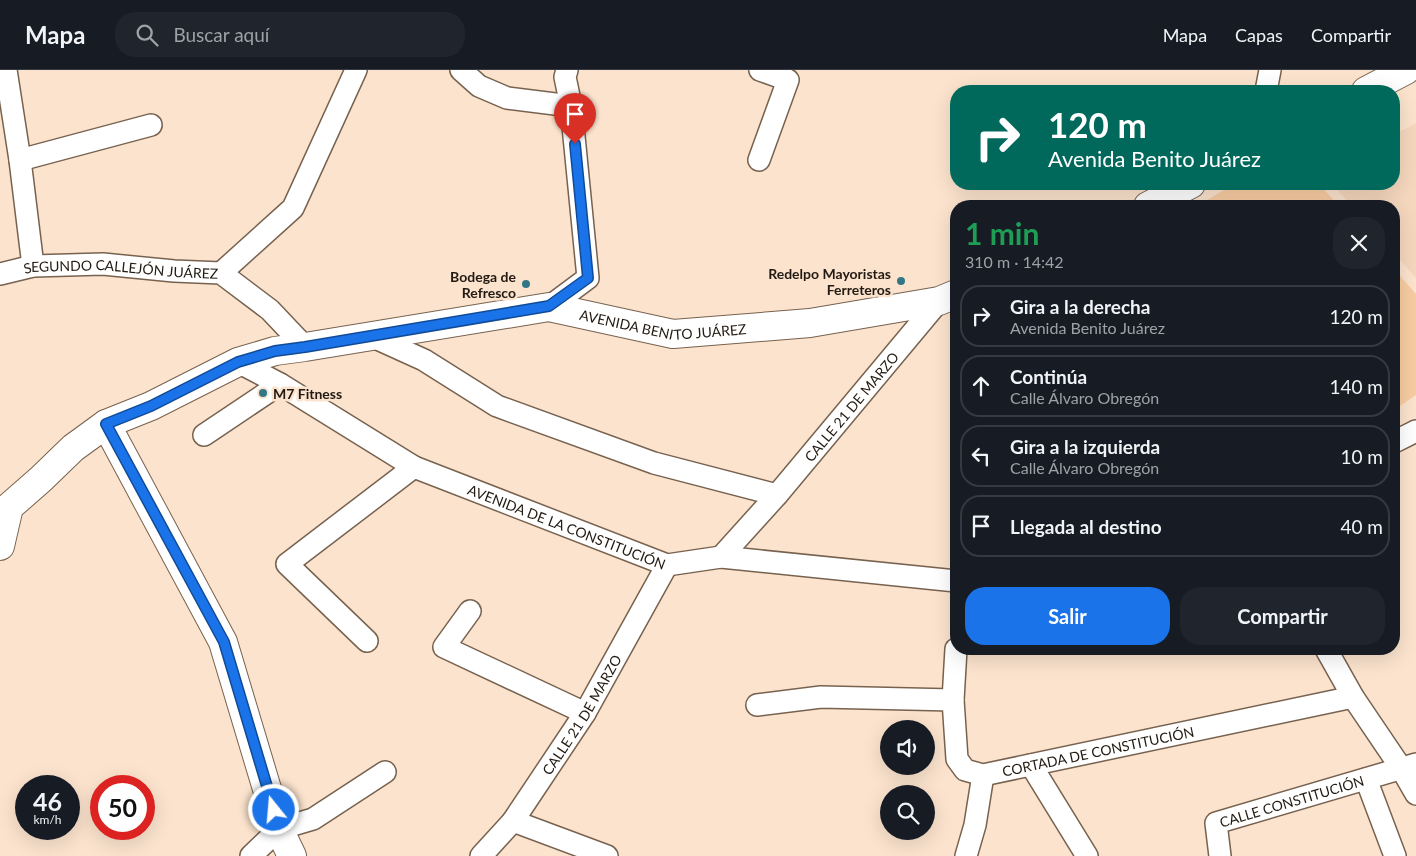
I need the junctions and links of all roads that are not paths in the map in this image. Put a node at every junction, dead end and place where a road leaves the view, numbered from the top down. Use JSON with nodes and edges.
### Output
{"nodes":[{"id":1,"x":6,"y":70,"type":"edge"},
{"id":2,"x":356,"y":70,"type":"edge"},
{"id":3,"x":461,"y":70,"type":"edge"},
{"id":4,"x":568,"y":70,"type":"edge"},
{"id":5,"x":760,"y":70,"type":"edge"},
{"id":6,"x":1270,"y":70,"type":"edge"},
{"id":7,"x":1406,"y":70,"type":"edge"},
{"id":8,"x":1267,"y":85,"type":"edge"},
{"id":9,"x":1377,"y":85,"type":"edge"},
{"id":10,"x":571,"y":106,"type":"junction"},
{"id":11,"x":151,"y":125,"type":"dead end"},
{"id":12,"x":20,"y":160,"type":"junction"},
{"id":13,"x":759,"y":160,"type":"dead end"},
{"id":14,"x":1179,"y":190,"type":"edge"},
{"id":15,"x":1160,"y":200,"type":"edge"},
{"id":16,"x":33,"y":266,"type":"junction"},
{"id":17,"x":221,"y":273,"type":"junction"},
{"id":18,"x":0,"y":274,"type":"edge"},
{"id":19,"x":948,"y":298,"type":"edge"},
{"id":20,"x":549,"y":306,"type":"junction"},
{"id":21,"x":371,"y":336,"type":"junction"},
{"id":22,"x":305,"y":347,"type":"junction"},
{"id":23,"x":238,"y":362,"type":"junction"},
{"id":24,"x":280,"y":384,"type":"junction"},
{"id":25,"x":106,"y":424,"type":"junction"},
{"id":26,"x":1416,"y":431,"type":"edge"},
{"id":27,"x":204,"y":435,"type":"dead end"},
{"id":28,"x":1400,"y":439,"type":"edge"},
{"id":29,"x":414,"y":467,"type":"junction"},
{"id":30,"x":777,"y":495,"type":"junction"},
{"id":31,"x":4,"y":498,"type":"edge"},
{"id":32,"x":0,"y":546,"type":"edge"},
{"id":33,"x":721,"y":556,"type":"junction"},
{"id":34,"x":667,"y":565,"type":"junction"},
{"id":35,"x":950,"y":580,"type":"edge"},
{"id":36,"x":470,"y":611,"type":"dead end"},
{"id":37,"x":367,"y":641,"type":"dead end"},
{"id":38,"x":956,"y":655,"type":"edge"},
{"id":39,"x":1329,"y":655,"type":"edge"},
{"id":40,"x":1353,"y":697,"type":"junction"},
{"id":41,"x":953,"y":700,"type":"junction"},
{"id":42,"x":757,"y":704,"type":"dead end"},
{"id":43,"x":586,"y":713,"type":"junction"},
{"id":44,"x":1030,"y":765,"type":"junction"},
{"id":45,"x":1409,"y":766,"type":"edge"},
{"id":46,"x":385,"y":772,"type":"dead end"},
{"id":47,"x":983,"y":775,"type":"junction"},
{"id":48,"x":1366,"y":779,"type":"junction"},
{"id":49,"x":1416,"y":794,"type":"edge"},
{"id":50,"x":513,"y":821,"type":"junction"},
{"id":51,"x":279,"y":829,"type":"junction"},
{"id":52,"x":251,"y":856,"type":"edge"},
{"id":53,"x":292,"y":856,"type":"edge"},
{"id":54,"x":481,"y":856,"type":"edge"},
{"id":55,"x":607,"y":856,"type":"edge"},
{"id":56,"x":966,"y":856,"type":"edge"},
{"id":57,"x":1087,"y":856,"type":"edge"},
{"id":58,"x":1220,"y":856,"type":"edge"},
{"id":59,"x":1395,"y":856,"type":"edge"}],
"edges":[{"from":1,"to":12,"type":"street"},
{"from":2,"to":17,"type":"street"},
{"from":3,"to":10,"type":"street"},
{"from":4,"to":10,"type":"street"},
{"from":5,"to":13,"type":"street"},
{"from":6,"to":8,"type":"street"},
{"from":7,"to":9,"type":"main road"},
{"from":10,"to":20,"type":"street"},
{"from":11,"to":12,"type":"street"},
{"from":12,"to":16,"type":"street"},
{"from":14,"to":15,"type":"main road"},
{"from":16,"to":17,"type":"street","name":"SEGUNDO CALLEJÓN JUÁREZ"},
{"from":16,"to":18,"type":"street","name":"SEGUNDO CALLEJÓN JUÁREZ"},
{"from":17,"to":22,"type":"street","name":"SEGUNDO CALLEJÓN JUÁREZ"},
{"from":19,"to":20,"type":"main road","name":"AVENIDA BENITO JUÁREZ"},
{"from":19,"to":30,"type":"street","name":"CALLE 21 DE MARZO"},
{"from":20,"to":21,"type":"main road","name":"AVENIDA BENITO JUÁREZ"},
{"from":21,"to":22,"type":"main road","name":"AVENIDA BENITO JUÁREZ"},
{"from":21,"to":30,"type":"street"},
{"from":22,"to":23,"type":"main road","name":"AVENIDA BENITO JUÁREZ"},
{"from":23,"to":24,"type":"street","name":"AVENIDA DE LA CONSTITUCIÓN"},
{"from":23,"to":25,"type":"main road","name":"AVENIDA BENITO JUÁREZ"},
{"from":24,"to":27,"type":"street"},
{"from":24,"to":29,"type":"street","name":"AVENIDA DE LA CONSTITUCIÓN"},
{"from":25,"to":31,"type":"main road","name":"AVENIDA BENITO JUÁREZ"},
{"from":25,"to":51,"type":"main road"},
{"from":26,"to":28,"type":"street"},
{"from":29,"to":34,"type":"street","name":"AVENIDA DE LA CONSTITUCIÓN"},
{"from":29,"to":37,"type":"street"},
{"from":30,"to":33,"type":"street","name":"CALLE 21 DE MARZO"},
{"from":31,"to":32,"type":"main road","name":"AVENIDA BENITO JUÁREZ"},
{"from":33,"to":34,"type":"street","name":"AVENIDA DE LA CONSTITUCIÓN"},
{"from":33,"to":35,"type":"street","name":"AVENIDA DE LA CONSTITUCIÓN"},
{"from":34,"to":43,"type":"street","name":"CALLE 21 DE MARZO"},
{"from":36,"to":43,"type":"street"},
{"from":38,"to":41,"type":"street","name":"CORTADA DE CONSTITUCIÓN"},
{"from":39,"to":40,"type":"street"},
{"from":40,"to":44,"type":"street","name":"CORTADA DE CONSTITUCIÓN"},
{"from":40,"to":45,"type":"street"},
{"from":41,"to":42,"type":"street"},
{"from":41,"to":47,"type":"street","name":"CORTADA DE CONSTITUCIÓN"},
{"from":43,"to":50,"type":"street","name":"CALLE 21 DE MARZO"},
{"from":44,"to":47,"type":"street","name":"CORTADA DE CONSTITUCIÓN"},
{"from":44,"to":57,"type":"street"},
{"from":45,"to":48,"type":"street","name":"CALLE CONSTITUCIÓN"},
{"from":45,"to":49,"type":"street"},
{"from":46,"to":51,"type":"street"},
{"from":47,"to":56,"type":"street"},
{"from":48,"to":58,"type":"street","name":"CALLE CONSTITUCIÓN"},
{"from":48,"to":59,"type":"street"},
{"from":50,"to":54,"type":"street","name":"CALLE 21 DE MARZO"},
{"from":50,"to":55,"type":"street"},
{"from":51,"to":52,"type":"street"},
{"from":51,"to":53,"type":"main road"}]}
